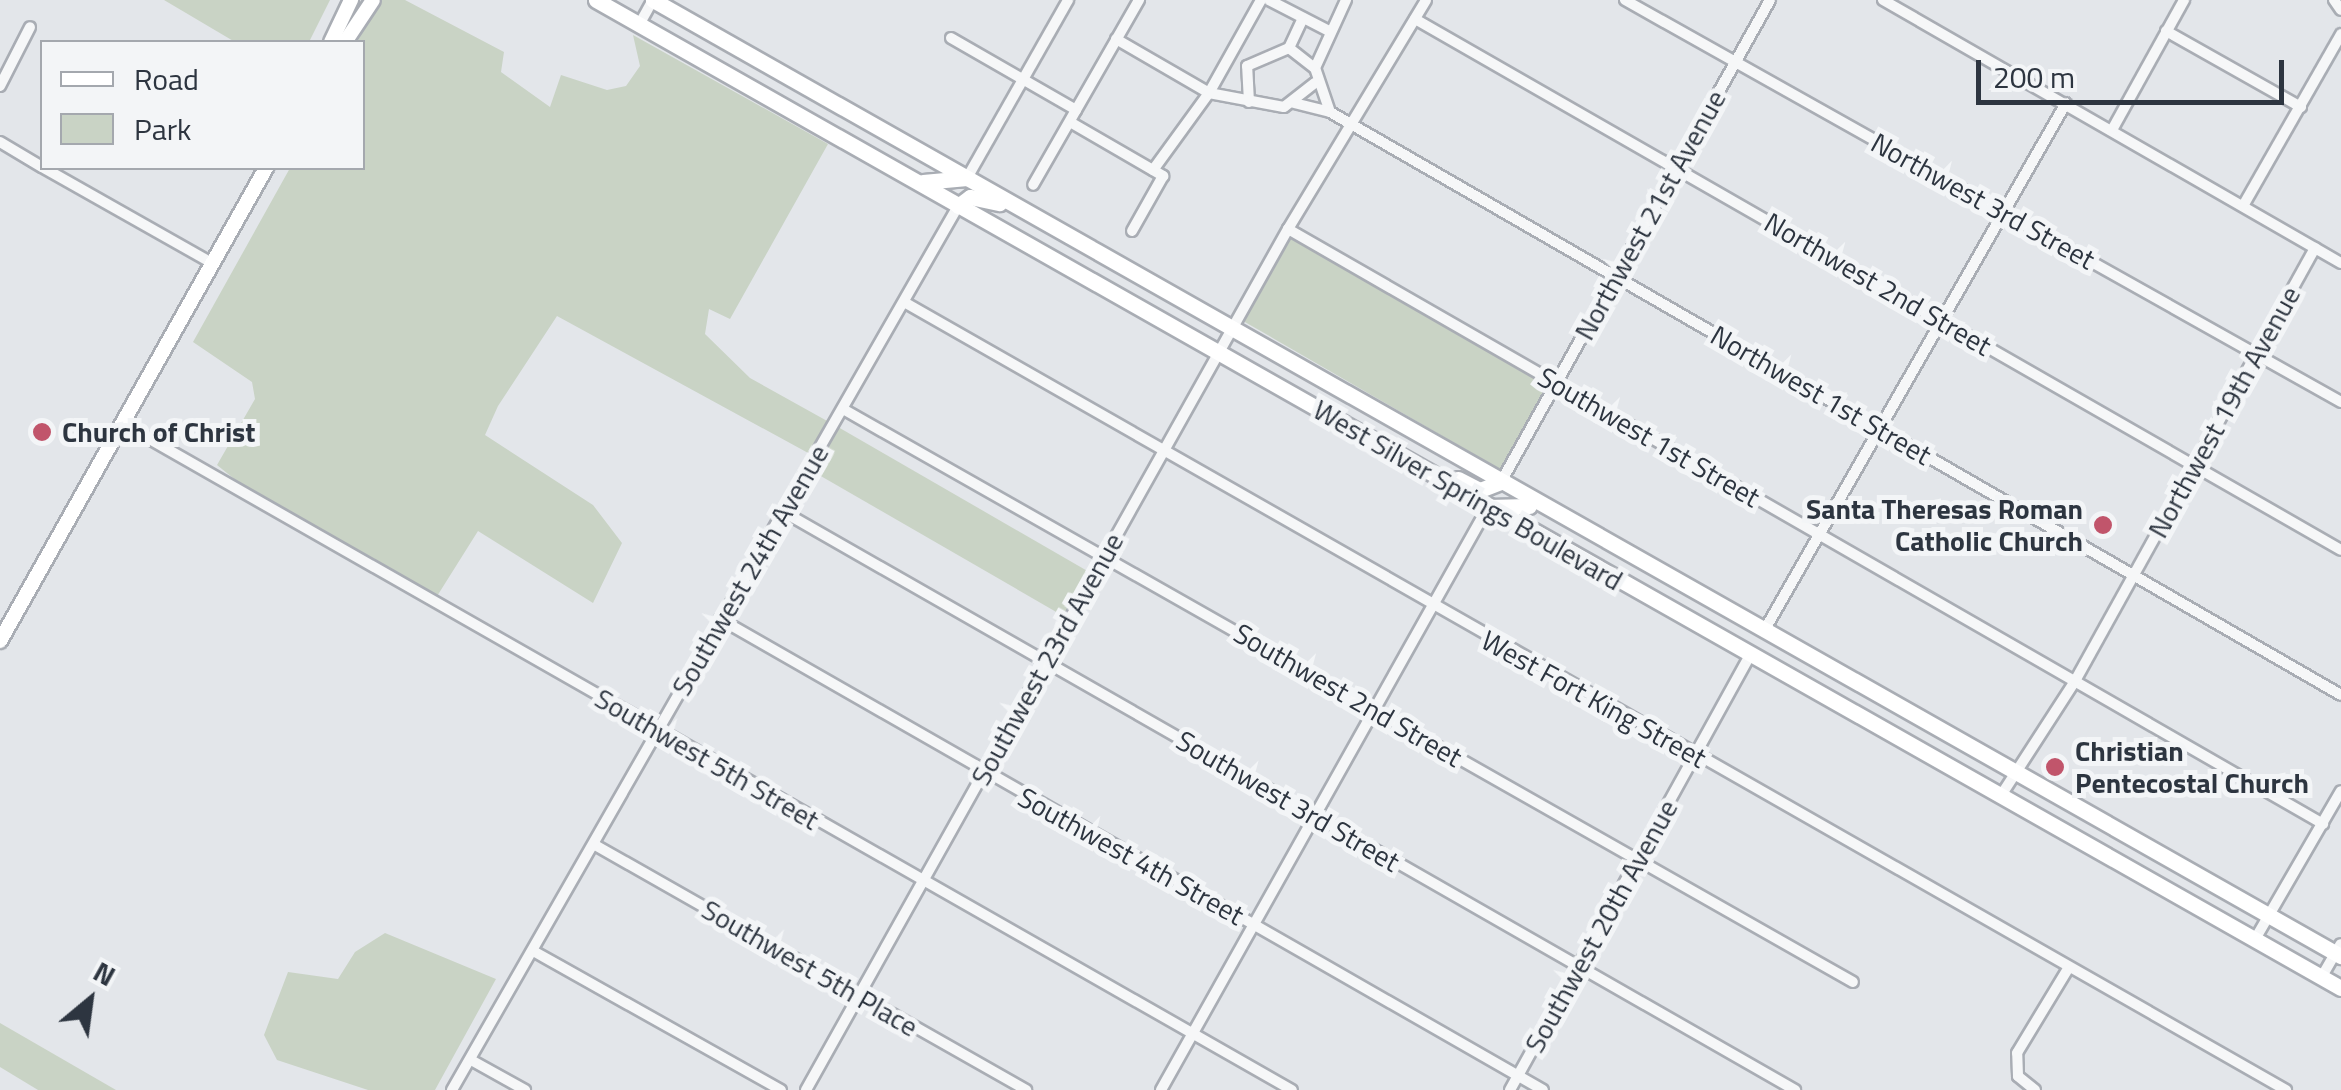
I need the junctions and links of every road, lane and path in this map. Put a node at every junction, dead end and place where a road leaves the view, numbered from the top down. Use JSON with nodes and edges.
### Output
{"nodes":[{"id":1,"x":351,"y":0,"type":"edge"},
{"id":2,"x":373,"y":0,"type":"edge"},
{"id":3,"x":596,"y":0,"type":"edge"},
{"id":4,"x":653,"y":0,"type":"edge"},
{"id":5,"x":1068,"y":0,"type":"edge"},
{"id":6,"x":1139,"y":0,"type":"edge"},
{"id":7,"x":1261,"y":0,"type":"edge"},
{"id":8,"x":1269,"y":0,"type":"edge"},
{"id":9,"x":1346,"y":0,"type":"edge"},
{"id":10,"x":1426,"y":0,"type":"edge"},
{"id":11,"x":1625,"y":0,"type":"edge"},
{"id":12,"x":1770,"y":0,"type":"edge"},
{"id":13,"x":1883,"y":0,"type":"edge"},
{"id":14,"x":2184,"y":0,"type":"edge"},
{"id":15,"x":2334,"y":0,"type":"edge"},
{"id":16,"x":2341,"y":10,"type":"edge"},
{"id":17,"x":1303,"y":18,"type":"junction"},
{"id":18,"x":1416,"y":18,"type":"junction"},
{"id":19,"x":639,"y":25,"type":"junction"},
{"id":20,"x":30,"y":27,"type":"dead end"},
{"id":21,"x":1329,"y":31,"type":"junction"},
{"id":22,"x":2166,"y":31,"type":"junction"},
{"id":23,"x":2341,"y":34,"type":"edge"},
{"id":24,"x":951,"y":38,"type":"dead end"},
{"id":25,"x":1116,"y":39,"type":"junction"},
{"id":26,"x":332,"y":40,"type":"edge"},
{"id":27,"x":346,"y":40,"type":"edge"},
{"id":28,"x":1288,"y":48,"type":"junction"},
{"id":29,"x":1736,"y":62,"type":"junction"},
{"id":30,"x":1315,"y":68,"type":"junction"},
{"id":31,"x":1023,"y":78,"type":"junction"},
{"id":32,"x":1314,"y":83,"type":"junction"},
{"id":33,"x":0,"y":86,"type":"edge"},
{"id":34,"x":1209,"y":93,"type":"junction"},
{"id":35,"x":1249,"y":102,"type":"junction"},
{"id":36,"x":1294,"y":103,"type":"junction"},
{"id":37,"x":2066,"y":103,"type":"junction"},
{"id":38,"x":2301,"y":106,"type":"junction"},
{"id":39,"x":1076,"y":110,"type":"junction"},
{"id":40,"x":1330,"y":112,"type":"junction"},
{"id":41,"x":1070,"y":122,"type":"junction"},
{"id":42,"x":1353,"y":126,"type":"junction"},
{"id":43,"x":2112,"y":130,"type":"junction"},
{"id":44,"x":0,"y":142,"type":"edge"},
{"id":45,"x":40,"y":165,"type":"edge"},
{"id":46,"x":1676,"y":168,"type":"junction"},
{"id":47,"x":48,"y":170,"type":"edge"},
{"id":48,"x":265,"y":170,"type":"edge"},
{"id":49,"x":1152,"y":170,"type":"junction"},
{"id":50,"x":967,"y":178,"type":"junction"},
{"id":51,"x":917,"y":181,"type":"junction"},
{"id":52,"x":1034,"y":186,"type":"dead end"},
{"id":53,"x":958,"y":206,"type":"junction"},
{"id":54,"x":1016,"y":206,"type":"junction"},
{"id":55,"x":2244,"y":206,"type":"junction"},
{"id":56,"x":2004,"y":212,"type":"junction"},
{"id":57,"x":1288,"y":229,"type":"junction"},
{"id":58,"x":1132,"y":231,"type":"dead end"},
{"id":59,"x":2315,"y":248,"type":"junction"},
{"id":60,"x":212,"y":263,"type":"junction"},
{"id":61,"x":2341,"y":263,"type":"edge"},
{"id":62,"x":1616,"y":277,"type":"junction"},
{"id":63,"x":904,"y":302,"type":"junction"},
{"id":64,"x":1942,"y":320,"type":"junction"},
{"id":65,"x":1233,"y":330,"type":"junction"},
{"id":66,"x":1220,"y":354,"type":"junction"},
{"id":67,"x":2258,"y":355,"type":"junction"},
{"id":68,"x":1556,"y":383,"type":"junction"},
{"id":69,"x":2341,"y":402,"type":"edge"},
{"id":70,"x":843,"y":409,"type":"junction"},
{"id":71,"x":125,"y":425,"type":"junction"},
{"id":72,"x":1880,"y":429,"type":"junction"},
{"id":73,"x":1374,"y":442,"type":"junction"},
{"id":74,"x":1163,"y":450,"type":"junction"},
{"id":75,"x":2195,"y":466,"type":"junction"},
{"id":76,"x":1501,"y":482,"type":"junction"},
{"id":77,"x":1488,"y":507,"type":"junction"},
{"id":78,"x":782,"y":511,"type":"junction"},
{"id":79,"x":1590,"y":532,"type":"junction"},
{"id":80,"x":1820,"y":534,"type":"junction"},
{"id":81,"x":2341,"y":550,"type":"edge"},
{"id":82,"x":1104,"y":556,"type":"junction"},
{"id":83,"x":2134,"y":575,"type":"junction"},
{"id":84,"x":1433,"y":609,"type":"junction"},
{"id":85,"x":720,"y":620,"type":"junction"},
{"id":86,"x":1764,"y":632,"type":"junction"},
{"id":87,"x":1721,"y":639,"type":"junction"},
{"id":88,"x":0,"y":641,"type":"edge"},
{"id":89,"x":1792,"y":647,"type":"junction"},
{"id":90,"x":1750,"y":656,"type":"junction"},
{"id":91,"x":1046,"y":662,"type":"junction"},
{"id":92,"x":2075,"y":681,"type":"junction"},
{"id":93,"x":2341,"y":694,"type":"edge"},
{"id":94,"x":1374,"y":710,"type":"junction"},
{"id":95,"x":659,"y":732,"type":"junction"},
{"id":96,"x":1696,"y":756,"type":"junction"},
{"id":97,"x":984,"y":773,"type":"junction"},
{"id":98,"x":2015,"y":774,"type":"junction"},
{"id":99,"x":2341,"y":792,"type":"edge"},
{"id":100,"x":2000,"y":797,"type":"junction"},
{"id":101,"x":1313,"y":816,"type":"junction"},
{"id":102,"x":2323,"y":824,"type":"junction"},
{"id":103,"x":595,"y":845,"type":"junction"},
{"id":104,"x":1638,"y":861,"type":"junction"},
{"id":105,"x":923,"y":882,"type":"junction"},
{"id":106,"x":2268,"y":917,"type":"junction"},
{"id":107,"x":1253,"y":924,"type":"junction"},
{"id":108,"x":2254,"y":942,"type":"junction"},
{"id":109,"x":2339,"y":951,"type":"edge"},
{"id":110,"x":535,"y":952,"type":"junction"},
{"id":111,"x":2069,"y":967,"type":"junction"},
{"id":112,"x":1578,"y":969,"type":"junction"},
{"id":113,"x":2322,"y":978,"type":"junction"},
{"id":114,"x":1853,"y":982,"type":"dead end"},
{"id":115,"x":2341,"y":988,"type":"edge"},
{"id":116,"x":859,"y":995,"type":"junction"},
{"id":117,"x":1192,"y":1033,"type":"junction"},
{"id":118,"x":471,"y":1060,"type":"junction"},
{"id":119,"x":1518,"y":1076,"type":"junction"},
{"id":120,"x":452,"y":1090,"type":"edge"},
{"id":121,"x":524,"y":1090,"type":"edge"},
{"id":122,"x":781,"y":1090,"type":"edge"},
{"id":123,"x":806,"y":1090,"type":"edge"},
{"id":124,"x":1026,"y":1090,"type":"edge"},
{"id":125,"x":1161,"y":1090,"type":"edge"},
{"id":126,"x":1292,"y":1090,"type":"edge"},
{"id":127,"x":1510,"y":1090,"type":"edge"},
{"id":128,"x":1544,"y":1090,"type":"edge"},
{"id":129,"x":1795,"y":1090,"type":"edge"},
{"id":130,"x":2035,"y":1090,"type":"edge"},
{"id":131,"x":2286,"y":1090,"type":"edge"}],
"edges":[{"from":1,"to":26,"type":"main road"},
{"from":2,"to":27,"type":"main road"},
{"from":3,"to":19,"type":"main road","name":"West Silver Springs Boulevard"},
{"from":4,"to":19,"type":"street"},
{"from":4,"to":50,"type":"main road","name":"West Silver Springs Boulevard"},
{"from":5,"to":31,"type":"street"},
{"from":6,"to":25,"type":"street"},
{"from":7,"to":34,"type":"street"},
{"from":8,"to":17,"type":"street"},
{"from":9,"to":21,"type":"street"},
{"from":10,"to":18,"type":"street","name":"Southwest 23rd Avenue"},
{"from":11,"to":29,"type":"street","name":"Northwest 3rd Street"},
{"from":12,"to":29,"type":"street","name":"Northwest 21st Avenue"},
{"from":13,"to":37,"type":"street"},
{"from":14,"to":22,"type":"street"},
{"from":15,"to":16,"type":"street"},
{"from":17,"to":21,"type":"street"},
{"from":17,"to":28,"type":"street"},
{"from":18,"to":42,"type":"street","name":"Southwest 23rd Avenue"},
{"from":18,"to":46,"type":"street","name":"Northwest 2nd Street"},
{"from":19,"to":51,"type":"main road","name":"West Silver Springs Boulevard"},
{"from":20,"to":33,"type":"street"},
{"from":21,"to":30,"type":"street"},
{"from":22,"to":38,"type":"street"},
{"from":22,"to":43,"type":"street"},
{"from":23,"to":38,"type":"street"},
{"from":24,"to":31,"type":"street"},
{"from":25,"to":34,"type":"street"},
{"from":25,"to":39,"type":"street"},
{"from":28,"to":30,"type":"street"},
{"from":28,"to":35,"type":"street"},
{"from":29,"to":46,"type":"street","name":"Northwest 21st Avenue"},
{"from":29,"to":56,"type":"street","name":"Northwest 3rd Street"},
{"from":30,"to":32,"type":"street"},
{"from":31,"to":39,"type":"street"},
{"from":31,"to":50,"type":"street"},
{"from":32,"to":36,"type":"street"},
{"from":32,"to":40,"type":"street"},
{"from":34,"to":35,"type":"street"},
{"from":34,"to":49,"type":"street"},
{"from":35,"to":36,"type":"street"},
{"from":36,"to":40,"type":"street"},
{"from":37,"to":43,"type":"street"},
{"from":37,"to":56,"type":"street"},
{"from":38,"to":55,"type":"street"},
{"from":39,"to":41,"type":"street"},
{"from":40,"to":42,"type":"street","name":"Northwest 1st Street"},
{"from":41,"to":49,"type":"street"},
{"from":41,"to":52,"type":"street"},
{"from":42,"to":57,"type":"street","name":"Southwest 23rd Avenue"},
{"from":42,"to":62,"type":"street","name":"Northwest 1st Street"},
{"from":43,"to":55,"type":"street"},
{"from":44,"to":45,"type":"street"},
{"from":46,"to":62,"type":"street","name":"Northwest 21st Avenue"},
{"from":46,"to":64,"type":"street","name":"Northwest 2nd Street"},
{"from":47,"to":60,"type":"street"},
{"from":48,"to":60,"type":"main road"},
{"from":49,"to":58,"type":"street"},
{"from":50,"to":51,"type":"main road"},
{"from":50,"to":54,"type":"main road","name":"West Silver Springs Boulevard"},
{"from":51,"to":53,"type":"main road","name":"West Silver Springs Boulevard"},
{"from":53,"to":54,"type":"main road"},
{"from":53,"to":63,"type":"street","name":"Southwest 24th Avenue"},
{"from":53,"to":66,"type":"main road","name":"West Silver Springs Boulevard"},
{"from":54,"to":65,"type":"main road","name":"West Silver Springs Boulevard"},
{"from":55,"to":59,"type":"street"},
{"from":56,"to":64,"type":"street"},
{"from":56,"to":67,"type":"street","name":"Northwest 3rd Street"},
{"from":57,"to":65,"type":"street","name":"Southwest 23rd Avenue"},
{"from":57,"to":68,"type":"street","name":"Southwest 1st Street"},
{"from":59,"to":61,"type":"street"},
{"from":59,"to":67,"type":"street","name":"Northwest 19th Avenue"},
{"from":60,"to":71,"type":"main road"},
{"from":62,"to":68,"type":"street","name":"Northwest 21st Avenue"},
{"from":62,"to":72,"type":"street","name":"Northwest 1st Street"},
{"from":63,"to":70,"type":"street","name":"Southwest 24th Avenue"},
{"from":63,"to":74,"type":"street","name":"West Fort King Street"},
{"from":64,"to":72,"type":"street"},
{"from":64,"to":75,"type":"street","name":"Northwest 2nd Street"},
{"from":65,"to":66,"type":"street","name":"Southwest 23rd Avenue"},
{"from":65,"to":76,"type":"main road","name":"West Silver Springs Boulevard"},
{"from":66,"to":73,"type":"main road","name":"West Silver Springs Boulevard"},
{"from":66,"to":74,"type":"street","name":"Southwest 23rd Avenue"},
{"from":67,"to":69,"type":"street","name":"Northwest 3rd Street"},
{"from":67,"to":75,"type":"street","name":"Northwest 19th Avenue"},
{"from":68,"to":76,"type":"street","name":"Northwest 21st Avenue"},
{"from":68,"to":80,"type":"street","name":"Southwest 1st Street"},
{"from":70,"to":78,"type":"street","name":"Southwest 24th Avenue"},
{"from":70,"to":82,"type":"street","name":"Southwest 2nd Street"},
{"from":71,"to":88,"type":"main road"},
{"from":71,"to":95,"type":"street","name":"Southwest 5th Street"},
{"from":72,"to":80,"type":"street"},
{"from":72,"to":83,"type":"street","name":"Northwest 1st Street"},
{"from":73,"to":76,"type":"main road"},
{"from":73,"to":77,"type":"main road","name":"West Silver Springs Boulevard"},
{"from":74,"to":82,"type":"street","name":"Southwest 23rd Avenue"},
{"from":74,"to":84,"type":"street","name":"West Fort King Street"},
{"from":75,"to":81,"type":"street","name":"Northwest 2nd Street"},
{"from":75,"to":83,"type":"street","name":"Northwest 19th Avenue"},
{"from":76,"to":79,"type":"main road","name":"West Silver Springs Boulevard"},
{"from":77,"to":79,"type":"main road"},
{"from":77,"to":84,"type":"street"},
{"from":77,"to":87,"type":"main road","name":"West Silver Springs Boulevard"},
{"from":78,"to":85,"type":"street","name":"Southwest 24th Avenue"},
{"from":78,"to":91,"type":"street","name":"Southwest 3rd Street"},
{"from":79,"to":86,"type":"main road","name":"West Silver Springs Boulevard"},
{"from":80,"to":86,"type":"street"},
{"from":80,"to":92,"type":"street","name":"Southwest 1st Street"},
{"from":82,"to":91,"type":"street","name":"Southwest 23rd Avenue"},
{"from":82,"to":94,"type":"street","name":"Southwest 2nd Street"},
{"from":83,"to":92,"type":"street","name":"Northwest 19th Avenue"},
{"from":83,"to":93,"type":"street","name":"Northwest 1st Street"},
{"from":84,"to":94,"type":"street"},
{"from":84,"to":96,"type":"street","name":"West Fort King Street"},
{"from":85,"to":95,"type":"street","name":"Southwest 24th Avenue"},
{"from":85,"to":97,"type":"street","name":"Southwest 4th Street"},
{"from":86,"to":87,"type":"main road"},
{"from":86,"to":89,"type":"main road","name":"West Silver Springs Boulevard"},
{"from":87,"to":90,"type":"main road","name":"West Silver Springs Boulevard"},
{"from":89,"to":90,"type":"main road"},
{"from":89,"to":98,"type":"main road","name":"West Silver Springs Boulevard"},
{"from":90,"to":96,"type":"street","name":"Southwest 20th Avenue"},
{"from":90,"to":100,"type":"main road","name":"West Silver Springs Boulevard"},
{"from":91,"to":97,"type":"street","name":"Southwest 23rd Avenue"},
{"from":91,"to":101,"type":"street","name":"Southwest 3rd Street"},
{"from":92,"to":98,"type":"street","name":"Northwest 19th Avenue"},
{"from":92,"to":102,"type":"street","name":"Southwest 1st Street"},
{"from":94,"to":101,"type":"street"},
{"from":94,"to":104,"type":"street","name":"Southwest 2nd Street"},
{"from":95,"to":103,"type":"street","name":"Southwest 24th Avenue"},
{"from":95,"to":105,"type":"street","name":"Southwest 5th Street"},
{"from":96,"to":104,"type":"street","name":"Southwest 20th Avenue"},
{"from":96,"to":111,"type":"street","name":"West Fort King Street"},
{"from":97,"to":105,"type":"street","name":"Southwest 23rd Avenue"},
{"from":97,"to":107,"type":"street","name":"Southwest 4th Street"},
{"from":98,"to":100,"type":"street","name":"Northwest 19th Avenue"},
{"from":98,"to":106,"type":"main road","name":"West Silver Springs Boulevard"},
{"from":99,"to":102,"type":"street"},
{"from":100,"to":108,"type":"main road","name":"West Silver Springs Boulevard"},
{"from":101,"to":107,"type":"street"},
{"from":101,"to":112,"type":"street","name":"Southwest 3rd Street"},
{"from":102,"to":106,"type":"street"},
{"from":103,"to":110,"type":"street","name":"Southwest 24th Avenue"},
{"from":103,"to":116,"type":"street","name":"Southwest 5th Place"},
{"from":104,"to":112,"type":"street","name":"Southwest 20th Avenue"},
{"from":104,"to":114,"type":"street","name":"Southwest 2nd Street"},
{"from":105,"to":116,"type":"street","name":"Southwest 23rd Avenue"},
{"from":105,"to":117,"type":"street","name":"Southwest 5th Street"},
{"from":106,"to":108,"type":"street"},
{"from":106,"to":109,"type":"main road","name":"West Silver Springs Boulevard"},
{"from":107,"to":117,"type":"street"},
{"from":107,"to":119,"type":"street","name":"Southwest 4th Street"},
{"from":108,"to":113,"type":"main road","name":"West Silver Springs Boulevard"},
{"from":109,"to":113,"type":"street"},
{"from":110,"to":118,"type":"street","name":"Southwest 24th Avenue"},
{"from":110,"to":122,"type":"street"},
{"from":111,"to":130,"type":"street"},
{"from":111,"to":131,"type":"street","name":"West Fort King Street"},
{"from":112,"to":119,"type":"street","name":"Southwest 20th Avenue"},
{"from":112,"to":129,"type":"street","name":"Southwest 3rd Street"},
{"from":113,"to":115,"type":"main road","name":"West Silver Springs Boulevard"},
{"from":116,"to":123,"type":"street","name":"Southwest 23rd Avenue"},
{"from":116,"to":124,"type":"street","name":"Southwest 5th Place"},
{"from":117,"to":125,"type":"street"},
{"from":117,"to":126,"type":"street","name":"Southwest 5th Street"},
{"from":118,"to":120,"type":"street","name":"Southwest 24th Avenue"},
{"from":118,"to":121,"type":"street"},
{"from":119,"to":127,"type":"street","name":"Southwest 20th Avenue"},
{"from":119,"to":128,"type":"street","name":"Southwest 4th Street"}]}
